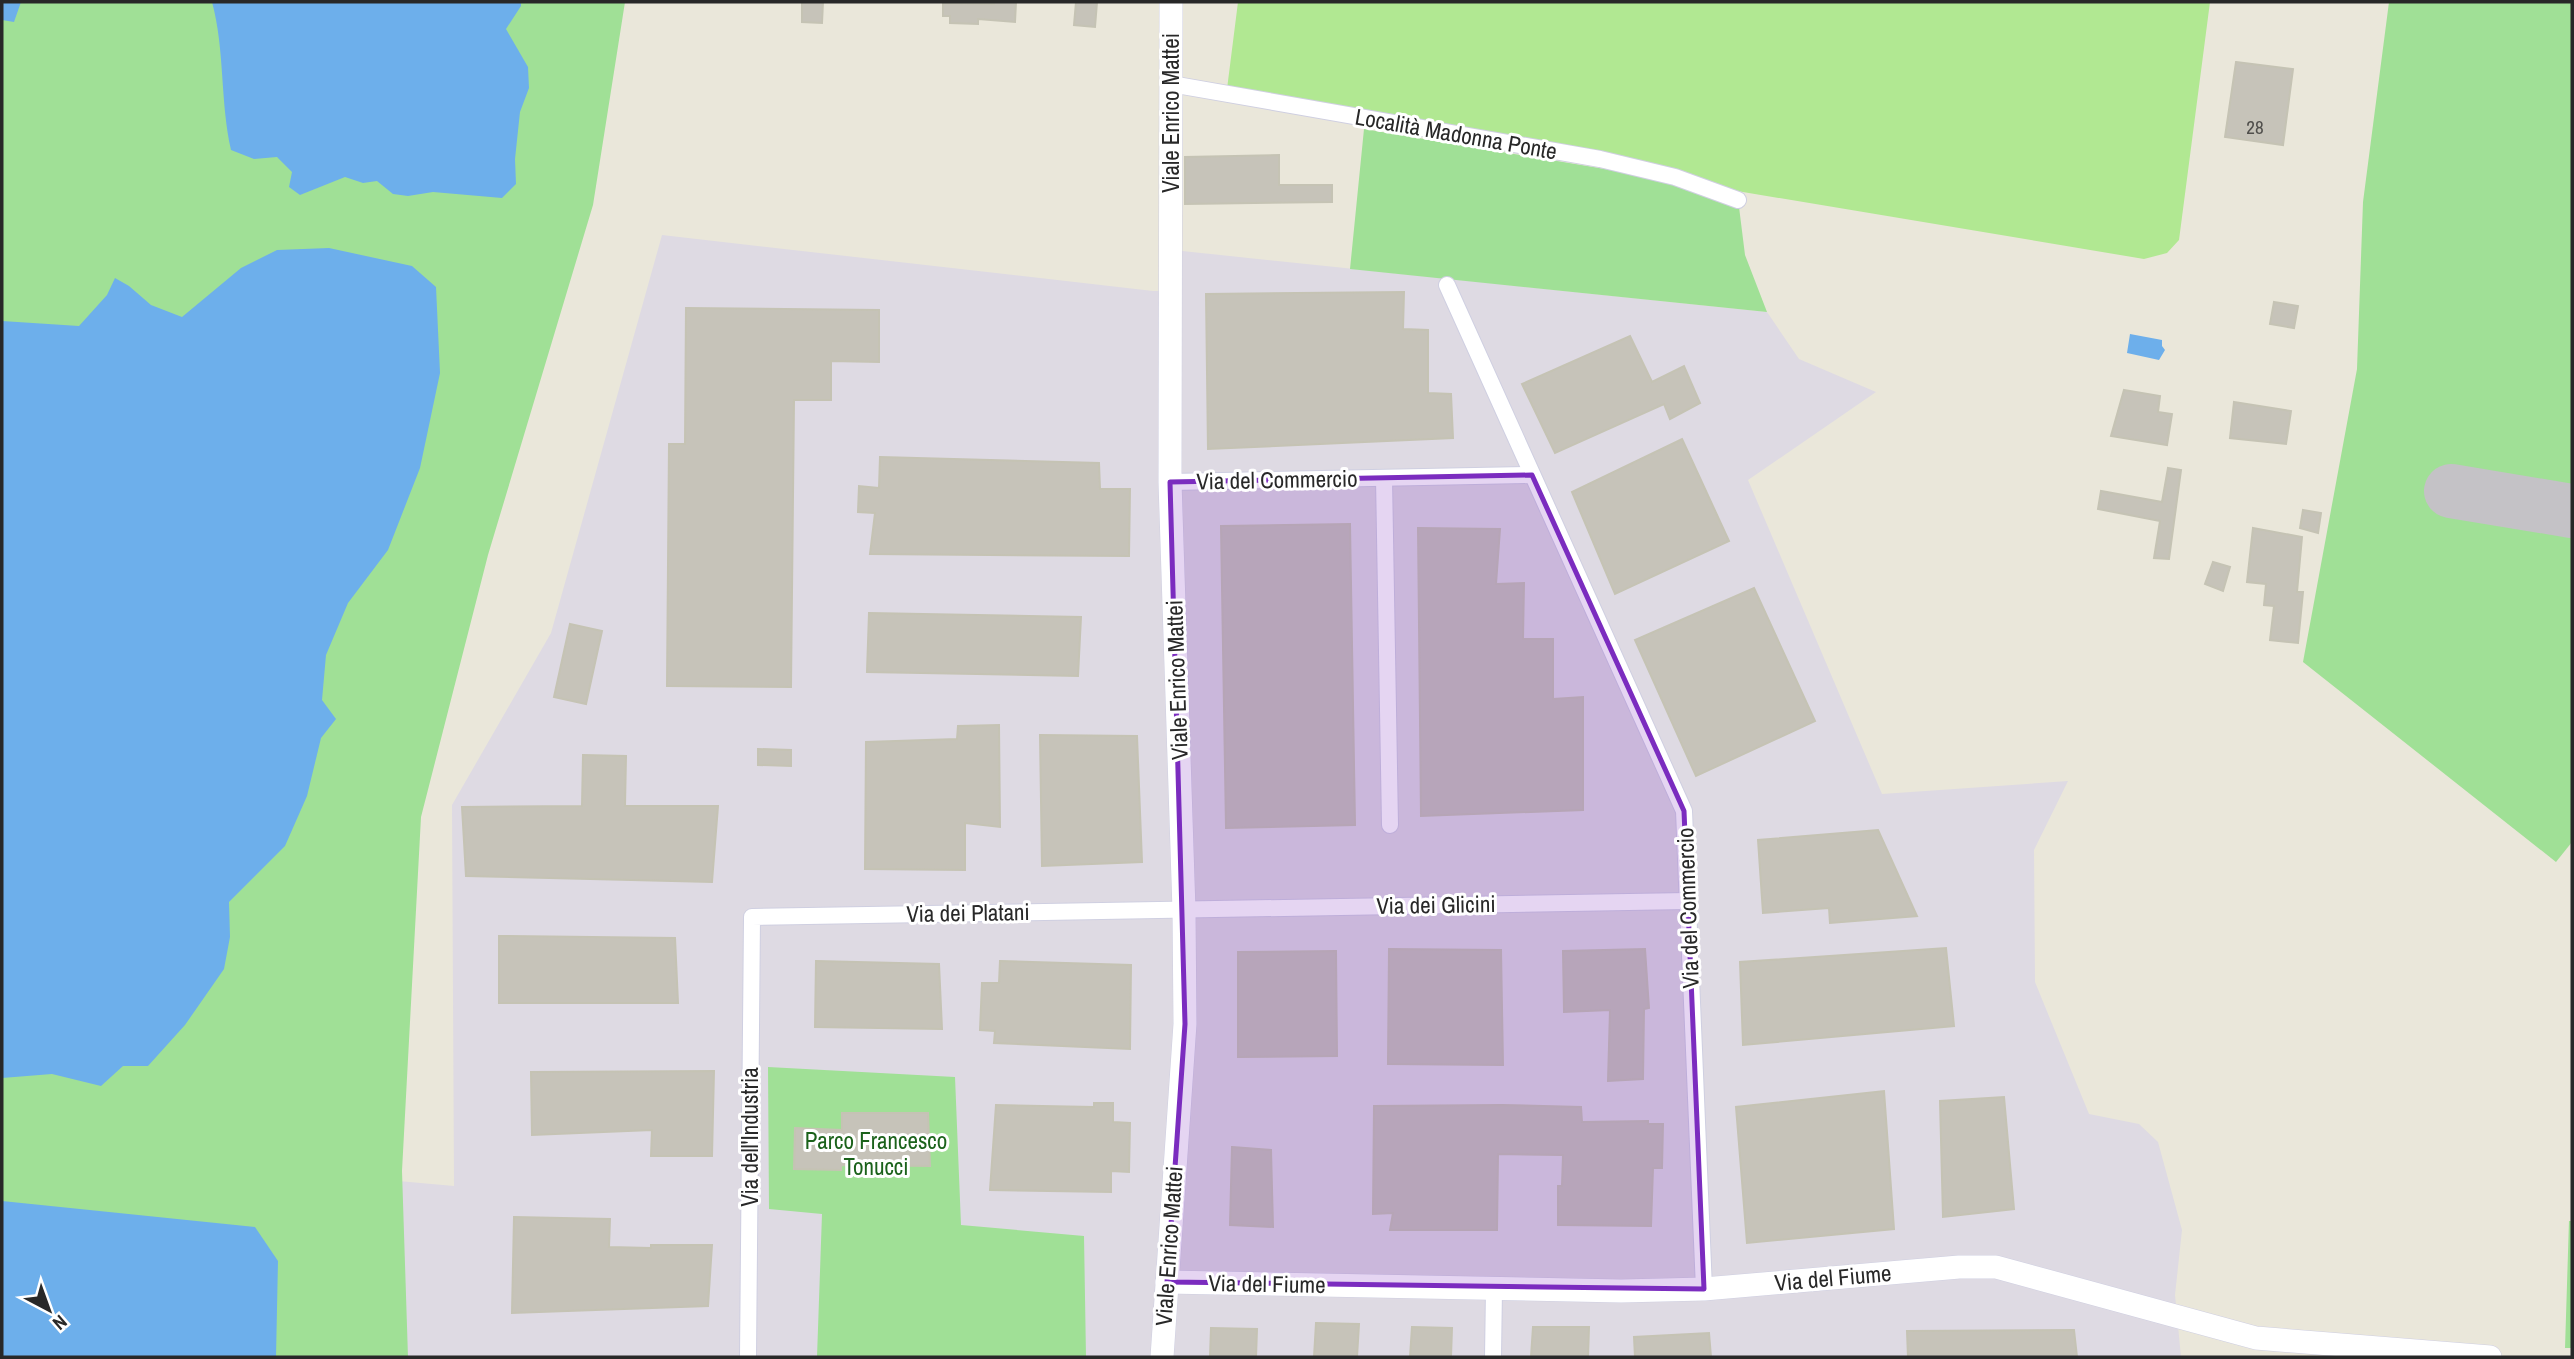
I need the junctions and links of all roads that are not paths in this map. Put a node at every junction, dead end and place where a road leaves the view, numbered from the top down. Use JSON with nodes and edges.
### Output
{"nodes":[{"id":1,"x":1171,"y":2,"type":"edge"},
{"id":2,"x":1171,"y":84,"type":"junction"},
{"id":3,"x":1738,"y":200,"type":"dead end"},
{"id":4,"x":1447,"y":285,"type":"dead end"},
{"id":5,"x":1532,"y":474,"type":"junction"},
{"id":6,"x":1384,"y":478,"type":"junction"},
{"id":7,"x":1170,"y":482,"type":"junction"},
{"id":8,"x":1391,"y":825,"type":"dead end"},
{"id":9,"x":1688,"y":901,"type":"junction"},
{"id":10,"x":1184,"y":910,"type":"junction"},
{"id":11,"x":752,"y":917,"type":"joint"},
{"id":12,"x":1167,"y":1282,"type":"junction"},
{"id":13,"x":1494,"y":1289,"type":"junction"},
{"id":14,"x":1704,"y":1289,"type":"junction"},
{"id":15,"x":748,"y":1357,"type":"edge"},
{"id":16,"x":1162,"y":1357,"type":"edge"},
{"id":17,"x":1493,"y":1357,"type":"edge"},
{"id":18,"x":2490,"y":1357,"type":"edge"}],
"edges":[{"from":1,"to":2,"type":"street","name":"Viale Enrico Mattei"},
{"from":2,"to":3,"type":"street","name":"Località Madonna Ponte"},
{"from":2,"to":7,"type":"street","name":"Viale Enrico Mattei"},
{"from":4,"to":5,"type":"street","name":"Via del Commercio"},
{"from":5,"to":6,"type":"street","name":"Via del Commercio"},
{"from":5,"to":9,"type":"street","name":"Via del Commercio"},
{"from":6,"to":7,"type":"street","name":"Via del Commercio"},
{"from":6,"to":8,"type":"street","name":"Via del Commercio"},
{"from":7,"to":10,"type":"street","name":"Viale Enrico Mattei"},
{"from":9,"to":10,"type":"street","name":"Via dei Glicini"},
{"from":9,"to":14,"type":"street","name":"Via del Commercio"},
{"from":10,"to":11,"type":"street","name":"Via dei Platani"},
{"from":10,"to":12,"type":"street","name":"Viale Enrico Mattei"},
{"from":11,"to":15,"type":"street","name":"Via dell'Industria"},
{"from":12,"to":13,"type":"street","name":"Via del Fiume"},
{"from":12,"to":16,"type":"street","name":"Viale Enrico Mattei"},
{"from":13,"to":14,"type":"street","name":"Via del Fiume"},
{"from":13,"to":17,"type":"street"},
{"from":14,"to":18,"type":"street","name":"Via del Fiume"}]}
